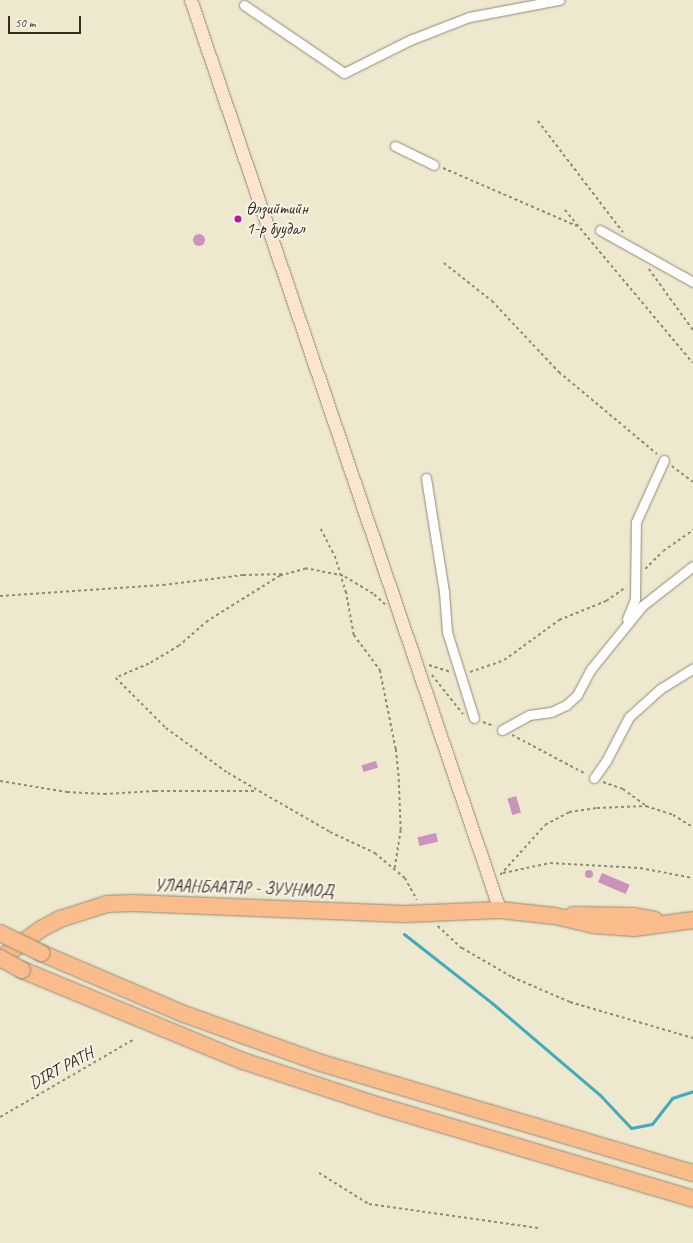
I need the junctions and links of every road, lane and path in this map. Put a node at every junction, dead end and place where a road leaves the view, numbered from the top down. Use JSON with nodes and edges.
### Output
{"nodes":[{"id":1,"x":191,"y":0,"type":"edge"},
{"id":2,"x":560,"y":0,"type":"edge"},
{"id":3,"x":244,"y":5,"type":"dead end"},
{"id":4,"x":538,"y":121,"type":"dead end"},
{"id":5,"x":395,"y":146,"type":"dead end"},
{"id":6,"x":434,"y":165,"type":"joint"},
{"id":7,"x":565,"y":210,"type":"dead end"},
{"id":8,"x":579,"y":227,"type":"junction"},
{"id":9,"x":600,"y":230,"type":"dead end"},
{"id":10,"x":624,"y":233,"type":"dead end"},
{"id":11,"x":444,"y":263,"type":"dead end"},
{"id":12,"x":646,"y":264,"type":"dead end"},
{"id":13,"x":693,"y":282,"type":"edge"},
{"id":14,"x":693,"y":330,"type":"edge"},
{"id":15,"x":693,"y":364,"type":"edge"},
{"id":16,"x":664,"y":460,"type":"junction"},
{"id":17,"x":426,"y":478,"type":"dead end"},
{"id":18,"x":693,"y":482,"type":"edge"},
{"id":19,"x":321,"y":529,"type":"dead end"},
{"id":20,"x":693,"y":530,"type":"edge"},
{"id":21,"x":693,"y":566,"type":"edge"},
{"id":22,"x":289,"y":574,"type":"junction"},
{"id":23,"x":636,"y":578,"type":"junction"},
{"id":24,"x":0,"y":596,"type":"edge"},
{"id":25,"x":388,"y":608,"type":"dead end"},
{"id":26,"x":623,"y":628,"type":"junction"},
{"id":27,"x":424,"y":663,"type":"dead end"},
{"id":28,"x":693,"y":668,"type":"edge"},
{"id":29,"x":454,"y":672,"type":"dead end"},
{"id":30,"x":466,"y":673,"type":"dead end"},
{"id":31,"x":474,"y":718,"type":"dead end"},
{"id":32,"x":502,"y":730,"type":"dead end"},
{"id":33,"x":594,"y":778,"type":"dead end"},
{"id":34,"x":0,"y":781,"type":"edge"},
{"id":35,"x":258,"y":792,"type":"junction"},
{"id":36,"x":693,"y":827,"type":"edge"},
{"id":37,"x":394,"y":869,"type":"junction"},
{"id":38,"x":502,"y":873,"type":"junction"},
{"id":39,"x":693,"y":878,"type":"edge"},
{"id":40,"x":490,"y":881,"type":"junction"},
{"id":41,"x":500,"y":910,"type":"junction"},
{"id":42,"x":425,"y":914,"type":"junction"},
{"id":43,"x":693,"y":920,"type":"edge"},
{"id":44,"x":0,"y":933,"type":"edge"},
{"id":45,"x":0,"y":959,"type":"edge"},
{"id":46,"x":693,"y":1038,"type":"edge"},
{"id":47,"x":133,"y":1040,"type":"dead end"},
{"id":48,"x":0,"y":1117,"type":"edge"},
{"id":49,"x":319,"y":1173,"type":"dead end"},
{"id":50,"x":693,"y":1173,"type":"edge"},
{"id":51,"x":693,"y":1199,"type":"edge"},
{"id":52,"x":538,"y":1228,"type":"dead end"}],
"edges":[{"from":1,"to":40,"type":"main road"},
{"from":2,"to":3,"type":"street"},
{"from":4,"to":10,"type":"path"},
{"from":5,"to":6,"type":"street"},
{"from":6,"to":8,"type":"path"},
{"from":7,"to":8,"type":"path"},
{"from":8,"to":15,"type":"path"},
{"from":9,"to":13,"type":"street"},
{"from":11,"to":16,"type":"path"},
{"from":12,"to":14,"type":"path"},
{"from":16,"to":18,"type":"path"},
{"from":16,"to":23,"type":"street"},
{"from":17,"to":31,"type":"street"},
{"from":19,"to":37,"type":"path"},
{"from":20,"to":23,"type":"path"},
{"from":21,"to":26,"type":"street"},
{"from":22,"to":24,"type":"path"},
{"from":22,"to":25,"type":"path"},
{"from":22,"to":35,"type":"path"},
{"from":23,"to":26,"type":"street"},
{"from":23,"to":30,"type":"path"},
{"from":26,"to":32,"type":"street"},
{"from":27,"to":29,"type":"path"},
{"from":28,"to":33,"type":"street"},
{"from":34,"to":35,"type":"path"},
{"from":35,"to":37,"type":"path"},
{"from":36,"to":38,"type":"path"},
{"from":37,"to":42,"type":"path"},
{"from":38,"to":39,"type":"path"},
{"from":38,"to":40,"type":"path"},
{"from":40,"to":41,"type":"main road"},
{"from":41,"to":42,"type":"highway","name":"УЛААНБААТАР - ЗУУНМОД"},
{"from":41,"to":43,"type":"highway","name":"УЛААНБААТАР - ЗУУНМОД"},
{"from":42,"to":45,"type":"highway","name":"УЛААНБААТАР - ЗУУНМОД"},
{"from":42,"to":46,"type":"path"},
{"from":44,"to":50,"type":"highway","bridge":true},
{"from":45,"to":51,"type":"highway","bridge":true},
{"from":47,"to":48,"type":"path","name":"DIRT PATH"},
{"from":49,"to":52,"type":"path"}]}
